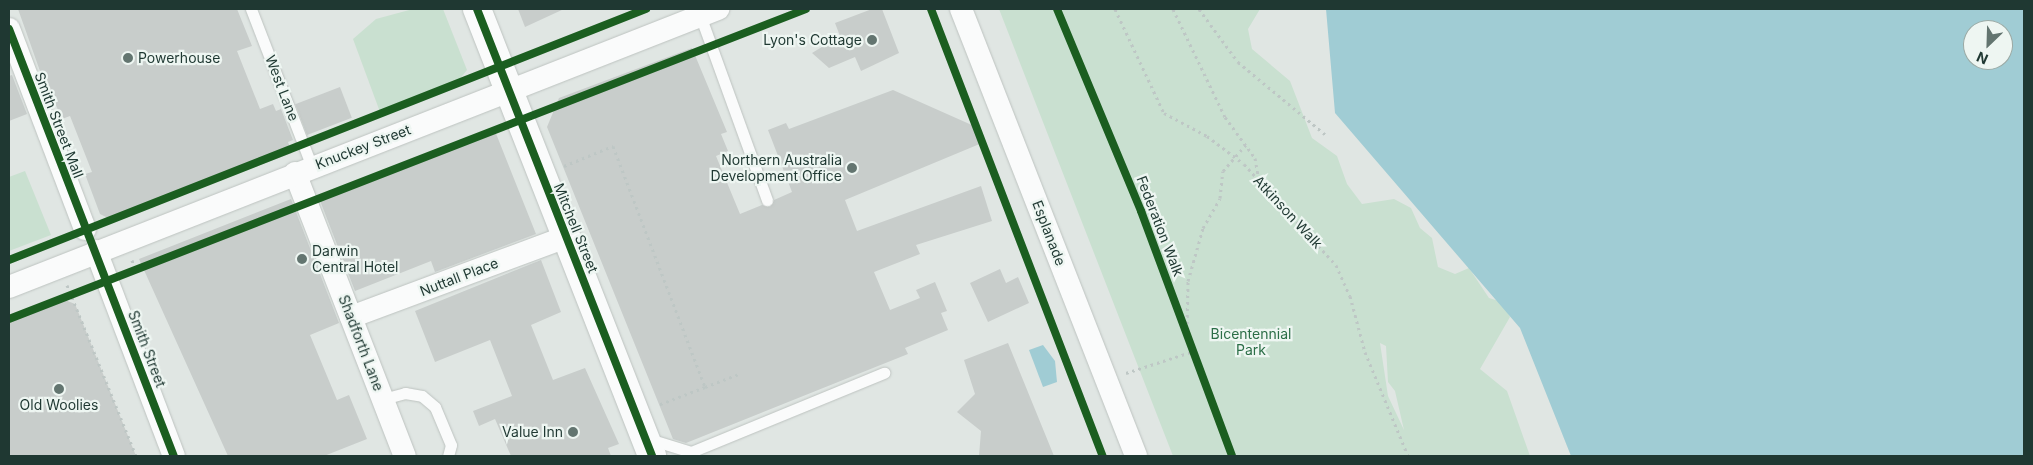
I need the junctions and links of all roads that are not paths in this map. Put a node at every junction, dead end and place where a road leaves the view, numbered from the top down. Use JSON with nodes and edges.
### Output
{"nodes":[{"id":1,"x":251,"y":9,"type":"edge"},
{"id":2,"x":477,"y":9,"type":"edge"},
{"id":3,"x":961,"y":9,"type":"edge"},
{"id":4,"x":709,"y":12,"type":"edge"},
{"id":5,"x":9,"y":29,"type":"edge"},
{"id":6,"x":508,"y":90,"type":"junction"},
{"id":7,"x":304,"y":170,"type":"junction"},
{"id":8,"x":767,"y":200,"type":"dead end"},
{"id":9,"x":86,"y":229,"type":"dead end"},
{"id":10,"x":566,"y":237,"type":"junction"},
{"id":11,"x":96,"y":251,"type":"junction"},
{"id":12,"x":9,"y":287,"type":"edge"},
{"id":13,"x":351,"y":318,"type":"junction"},
{"id":14,"x":884,"y":373,"type":"dead end"},
{"id":15,"x":383,"y":399,"type":"junction"},
{"id":16,"x":644,"y":436,"type":"edge"},
{"id":17,"x":174,"y":456,"type":"edge"},
{"id":18,"x":405,"y":456,"type":"edge"},
{"id":19,"x":448,"y":456,"type":"edge"},
{"id":20,"x":1136,"y":456,"type":"edge"}],
"edges":[{"from":1,"to":7,"type":"lane","name":"West Lane"},
{"from":2,"to":6,"type":"street","name":"Mitchell Street"},
{"from":3,"to":20,"type":"street","name":"Esplanade"},
{"from":4,"to":6,"type":"street","name":"Knuckey Street"},
{"from":4,"to":8,"type":"lane"},
{"from":5,"to":9,"type":"street","name":"Smith Street Mall"},
{"from":6,"to":7,"type":"street","name":"Knuckey Street"},
{"from":6,"to":10,"type":"street","name":"Mitchell Street"},
{"from":7,"to":11,"type":"street","name":"Knuckey Street"},
{"from":7,"to":13,"type":"street","name":"Shadforth Lane"},
{"from":10,"to":13,"type":"street","name":"Nuttall Place"},
{"from":10,"to":16,"type":"street","name":"Mitchell Street"},
{"from":11,"to":12,"type":"street","name":"Knuckey Street"},
{"from":11,"to":17,"type":"street","name":"Smith Street"},
{"from":13,"to":15,"type":"street","name":"Shadforth Lane"},
{"from":14,"to":16,"type":"lane"},
{"from":15,"to":18,"type":"street","name":"Shadforth Lane"},
{"from":15,"to":19,"type":"lane"}]}
